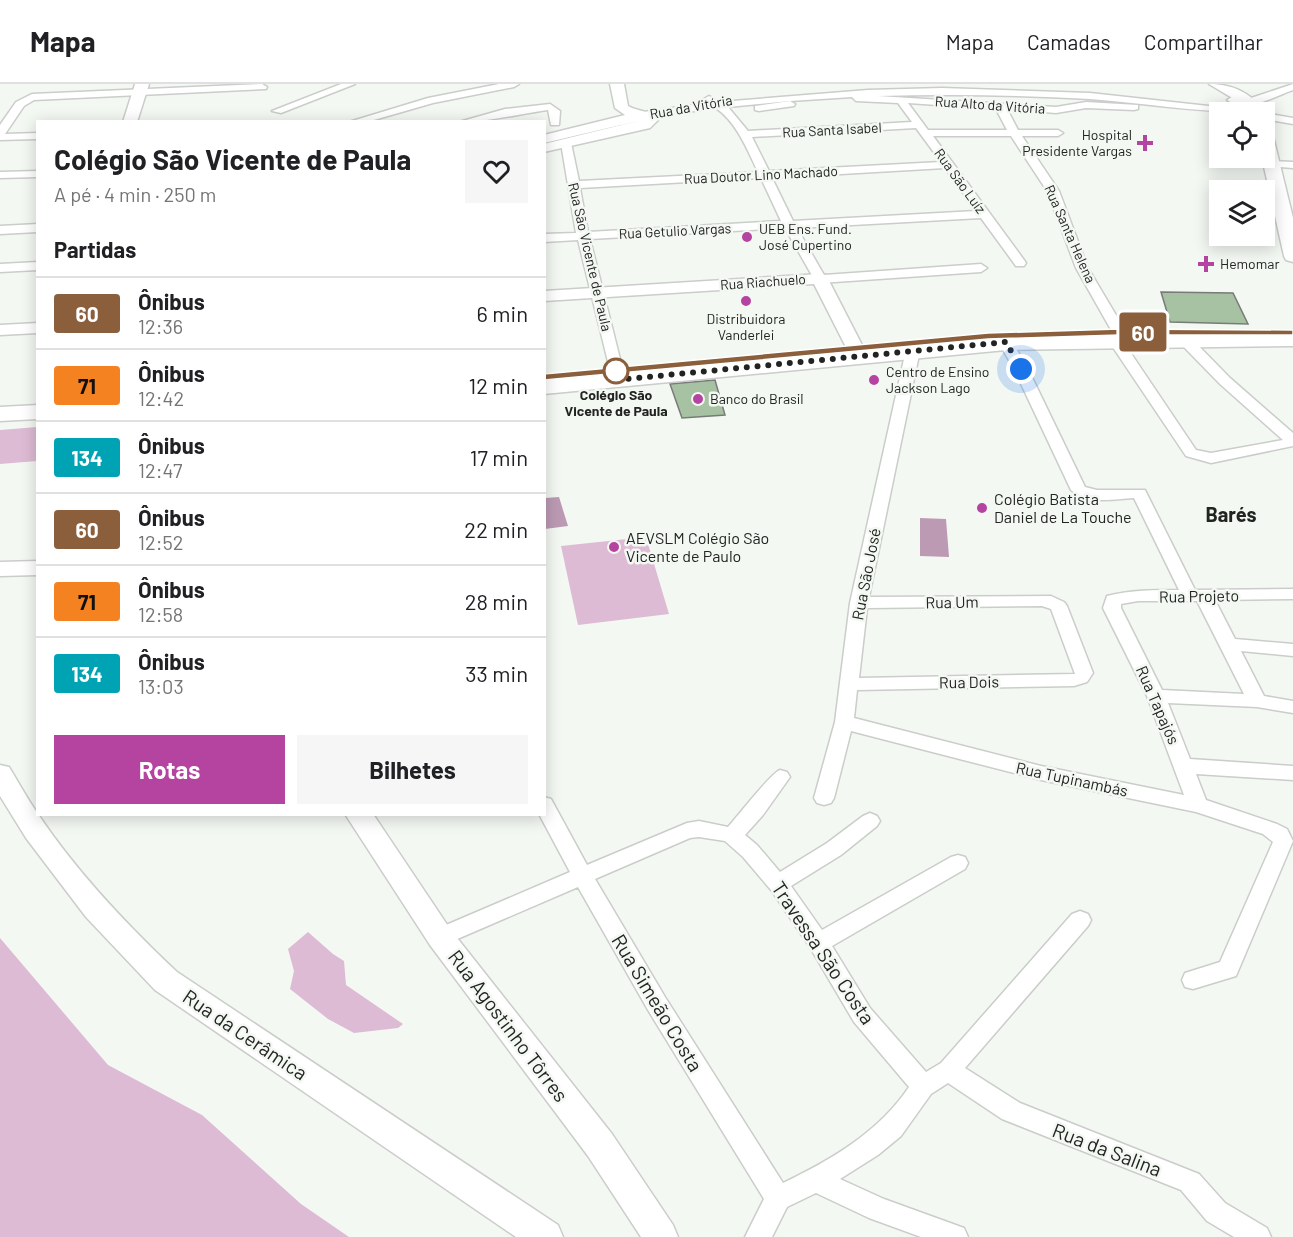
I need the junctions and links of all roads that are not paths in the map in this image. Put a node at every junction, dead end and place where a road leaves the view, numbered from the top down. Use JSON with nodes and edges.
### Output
{"nodes":[{"id":1,"x":350,"y":84,"type":"edge"},
{"id":2,"x":514,"y":84,"type":"edge"},
{"id":3,"x":617,"y":84,"type":"edge"},
{"id":4,"x":232,"y":86,"type":"edge"},
{"id":5,"x":1293,"y":87,"type":"edge"},
{"id":6,"x":141,"y":89,"type":"edge"},
{"id":7,"x":1215,"y":90,"type":"edge"},
{"id":8,"x":717,"y":92,"type":"dead end"},
{"id":9,"x":605,"y":96,"type":"edge"},
{"id":10,"x":900,"y":99,"type":"junction"},
{"id":11,"x":270,"y":100,"type":"edge"},
{"id":12,"x":432,"y":100,"type":"junction"},
{"id":13,"x":711,"y":102,"type":"junction"},
{"id":14,"x":1236,"y":102,"type":"edge"},
{"id":15,"x":1263,"y":102,"type":"edge"},
{"id":16,"x":1209,"y":104,"type":"edge"},
{"id":17,"x":1000,"y":106,"type":"junction"},
{"id":18,"x":759,"y":108,"type":"dead end"},
{"id":19,"x":1209,"y":113,"type":"edge"},
{"id":20,"x":643,"y":116,"type":"junction"},
{"id":21,"x":461,"y":117,"type":"edge"},
{"id":22,"x":1275,"y":118,"type":"edge"},
{"id":23,"x":131,"y":120,"type":"edge"},
{"id":24,"x":363,"y":120,"type":"edge"},
{"id":25,"x":1293,"y":121,"type":"edge"},
{"id":26,"x":555,"y":123,"type":"dead end"},
{"id":27,"x":595,"y":127,"type":"junction"},
{"id":28,"x":922,"y":129,"type":"junction"},
{"id":29,"x":1014,"y":133,"type":"junction"},
{"id":30,"x":1058,"y":133,"type":"dead end"},
{"id":31,"x":745,"y":134,"type":"junction"},
{"id":32,"x":0,"y":135,"type":"edge"},
{"id":33,"x":36,"y":136,"type":"edge"},
{"id":34,"x":546,"y":139,"type":"edge"},
{"id":35,"x":566,"y":143,"type":"junction"},
{"id":36,"x":546,"y":148,"type":"edge"},
{"id":37,"x":1275,"y":164,"type":"edge"},
{"id":38,"x":948,"y":165,"type":"junction"},
{"id":39,"x":1293,"y":165,"type":"edge"},
{"id":40,"x":1273,"y":168,"type":"edge"},
{"id":41,"x":36,"y":174,"type":"edge"},
{"id":42,"x":0,"y":175,"type":"edge"},
{"id":43,"x":766,"y":175,"type":"junction"},
{"id":44,"x":574,"y":185,"type":"junction"},
{"id":45,"x":1287,"y":206,"type":"edge"},
{"id":46,"x":984,"y":214,"type":"junction"},
{"id":47,"x":789,"y":225,"type":"junction"},
{"id":48,"x":36,"y":228,"type":"edge"},
{"id":49,"x":0,"y":230,"type":"edge"},
{"id":50,"x":584,"y":236,"type":"junction"},
{"id":51,"x":546,"y":238,"type":"edge"},
{"id":52,"x":1293,"y":256,"type":"edge"},
{"id":53,"x":1020,"y":263,"type":"dead end"},
{"id":54,"x":36,"y":266,"type":"edge"},
{"id":55,"x":0,"y":268,"type":"edge"},
{"id":56,"x":981,"y":268,"type":"dead end"},
{"id":57,"x":820,"y":279,"type":"junction"},
{"id":58,"x":597,"y":292,"type":"junction"},
{"id":59,"x":546,"y":296,"type":"edge"},
{"id":60,"x":36,"y":328,"type":"edge"},
{"id":61,"x":0,"y":330,"type":"edge"},
{"id":62,"x":1293,"y":333,"type":"edge"},
{"id":63,"x":1117,"y":336,"type":"junction"},
{"id":64,"x":1293,"y":339,"type":"edge"},
{"id":65,"x":1185,"y":340,"type":"junction"},
{"id":66,"x":1006,"y":342,"type":"junction"},
{"id":67,"x":854,"y":347,"type":"junction"},
{"id":68,"x":913,"y":350,"type":"junction"},
{"id":69,"x":616,"y":371,"type":"junction"},
{"id":70,"x":546,"y":377,"type":"edge"},
{"id":71,"x":546,"y":387,"type":"edge"},
{"id":72,"x":36,"y":412,"type":"edge"},
{"id":73,"x":36,"y":412,"type":"edge"},
{"id":74,"x":0,"y":414,"type":"edge"},
{"id":75,"x":0,"y":425,"type":"edge"},
{"id":76,"x":1293,"y":442,"type":"edge"},
{"id":77,"x":36,"y":568,"type":"edge"},
{"id":78,"x":0,"y":569,"type":"edge"},
{"id":79,"x":1293,"y":594,"type":"edge"},
{"id":80,"x":1196,"y":596,"type":"junction"},
{"id":81,"x":859,"y":603,"type":"junction"},
{"id":82,"x":1112,"y":608,"type":"joint"},
{"id":83,"x":1229,"y":644,"type":"junction"},
{"id":84,"x":1293,"y":650,"type":"edge"},
{"id":85,"x":1084,"y":673,"type":"joint"},
{"id":86,"x":851,"y":684,"type":"junction"},
{"id":87,"x":1156,"y":696,"type":"junction"},
{"id":88,"x":1257,"y":701,"type":"junction"},
{"id":89,"x":1293,"y":707,"type":"edge"},
{"id":90,"x":844,"y":722,"type":"junction"},
{"id":91,"x":1184,"y":766,"type":"junction"},
{"id":92,"x":1293,"y":772,"type":"edge"},
{"id":93,"x":0,"y":774,"type":"edge"},
{"id":94,"x":780,"y":777,"type":"dead end"},
{"id":95,"x":824,"y":798,"type":"dead end"},
{"id":96,"x":1198,"y":805,"type":"junction"},
{"id":97,"x":546,"y":808,"type":"edge"},
{"id":98,"x":359,"y":816,"type":"edge"},
{"id":99,"x":870,"y":821,"type":"dead end"},
{"id":100,"x":732,"y":836,"type":"junction"},
{"id":101,"x":1290,"y":844,"type":"edge"},
{"id":102,"x":958,"y":863,"type":"dead end"},
{"id":103,"x":581,"y":875,"type":"junction"},
{"id":104,"x":778,"y":884,"type":"junction"},
{"id":105,"x":1080,"y":920,"type":"dead end"},
{"id":106,"x":440,"y":937,"type":"junction"},
{"id":107,"x":819,"y":943,"type":"junction"},
{"id":108,"x":1193,"y":980,"type":"dead end"},
{"id":109,"x":949,"y":1070,"type":"junction"},
{"id":110,"x":923,"y":1086,"type":"junction"},
{"id":111,"x":816,"y":1180,"type":"junction"},
{"id":112,"x":778,"y":1198,"type":"junction"},
{"id":113,"x":546,"y":1237,"type":"edge"},
{"id":114,"x":661,"y":1237,"type":"edge"},
{"id":115,"x":758,"y":1237,"type":"edge"},
{"id":116,"x":955,"y":1237,"type":"edge"},
{"id":117,"x":1258,"y":1237,"type":"edge"}],
"edges":[{"from":1,"to":11,"type":"street"},
{"from":2,"to":12,"type":"street"},
{"from":3,"to":20,"type":"street"},
{"from":4,"to":6,"type":"street"},
{"from":4,"to":11,"type":"street"},
{"from":5,"to":15,"type":"street"},
{"from":6,"to":23,"type":"street"},
{"from":6,"to":32,"type":"street"},
{"from":7,"to":14,"type":"main road"},
{"from":8,"to":13,"type":"street"},
{"from":9,"to":27,"type":"street"},
{"from":10,"to":17,"type":"street","name":"Rua Alto da Vitória"},
{"from":10,"to":18,"type":"street","name":"Rua Alto da Vitória"},
{"from":10,"to":28,"type":"street","name":"Rua São Luíz"},
{"from":12,"to":21,"type":"street"},
{"from":12,"to":24,"type":"street"},
{"from":13,"to":16,"type":"street","name":"Rua da Vitória"},
{"from":13,"to":20,"type":"street","name":"Rua da Vitória"},
{"from":13,"to":31,"type":"street"},
{"from":17,"to":19,"type":"street","name":"Rua Alto da Vitória"},
{"from":17,"to":29,"type":"street","name":"Rua Santa Helena"},
{"from":20,"to":27,"type":"street"},
{"from":20,"to":35,"type":"street"},
{"from":21,"to":26,"type":"street"},
{"from":22,"to":25,"type":"street"},
{"from":27,"to":34,"type":"street"},
{"from":28,"to":29,"type":"street","name":"Rua Santa Isabel"},
{"from":28,"to":31,"type":"street","name":"Rua Santa Isabel"},
{"from":28,"to":38,"type":"street","name":"Rua São Luíz"},
{"from":29,"to":30,"type":"street","name":"Rua Santa Isabel"},
{"from":29,"to":63,"type":"street","name":"Rua Santa Helena"},
{"from":31,"to":43,"type":"street"},
{"from":32,"to":33,"type":"street"},
{"from":35,"to":36,"type":"street"},
{"from":35,"to":44,"type":"street","name":"Rua São Vicente de Paula"},
{"from":37,"to":39,"type":"street"},
{"from":38,"to":43,"type":"street","name":"Rua Doutor Lino Machado"},
{"from":38,"to":46,"type":"street","name":"Rua São Luíz"},
{"from":40,"to":45,"type":"main road"},
{"from":41,"to":42,"type":"street"},
{"from":43,"to":44,"type":"street","name":"Rua Doutor Lino Machado"},
{"from":43,"to":47,"type":"street"},
{"from":44,"to":50,"type":"street","name":"Rua São Vicente de Paula"},
{"from":45,"to":52,"type":"main road"},
{"from":46,"to":47,"type":"street","name":"Rua Getulio Vargas"},
{"from":46,"to":53,"type":"street","name":"Rua São Luíz"},
{"from":47,"to":50,"type":"street","name":"Rua Getulio Vargas"},
{"from":47,"to":57,"type":"street"},
{"from":48,"to":49,"type":"street"},
{"from":50,"to":51,"type":"street","name":"Rua Getulio Vargas"},
{"from":50,"to":58,"type":"street","name":"Rua São Vicente de Paula"},
{"from":54,"to":55,"type":"street"},
{"from":56,"to":57,"type":"street","name":"Rua Riachuelo"},
{"from":57,"to":58,"type":"street","name":"Rua Riachuelo"},
{"from":57,"to":67,"type":"street"},
{"from":58,"to":59,"type":"street","name":"Rua Riachuelo"},
{"from":58,"to":69,"type":"street","name":"Rua São Vicente de Paula"},
{"from":60,"to":61,"type":"street"},
{"from":62,"to":63,"type":"main road"},
{"from":63,"to":65,"type":"main road"},
{"from":63,"to":66,"type":"main road"},
{"from":63,"to":67,"type":"main road"},
{"from":63,"to":76,"type":"street","name":"Rua Santa Helena"},
{"from":64,"to":65,"type":"main road"},
{"from":65,"to":76,"type":"street"},
{"from":66,"to":68,"type":"main road"},
{"from":66,"to":80,"type":"street"},
{"from":67,"to":69,"type":"main road"},
{"from":68,"to":71,"type":"main road"},
{"from":68,"to":81,"type":"street","name":"Rua São José"},
{"from":69,"to":70,"type":"main road"},
{"from":72,"to":74,"type":"main road"},
{"from":73,"to":75,"type":"main road"},
{"from":77,"to":78,"type":"street"},
{"from":79,"to":80,"type":"street","name":"Rua Projeto"},
{"from":80,"to":82,"type":"street","name":"Rua Projeto"},
{"from":80,"to":83,"type":"street"},
{"from":81,"to":85,"type":"street","name":"Rua Um"},
{"from":81,"to":86,"type":"street","name":"Rua São José"},
{"from":82,"to":87,"type":"street","name":"Rua Tapajós"},
{"from":83,"to":84,"type":"street"},
{"from":83,"to":88,"type":"street"},
{"from":85,"to":86,"type":"street","name":"Rua Dois"},
{"from":86,"to":90,"type":"street","name":"Rua São José"},
{"from":87,"to":88,"type":"street"},
{"from":87,"to":91,"type":"street","name":"Rua Tapajós"},
{"from":88,"to":89,"type":"street"},
{"from":90,"to":95,"type":"street","name":"Rua São José"},
{"from":90,"to":96,"type":"street","name":"Rua Tupinambás"},
{"from":91,"to":92,"type":"street"},
{"from":91,"to":96,"type":"street","name":"Rua Tapajós"},
{"from":93,"to":113,"type":"street","name":"Rua da Cerâmica"},
{"from":94,"to":100,"type":"street"},
{"from":96,"to":101,"type":"street","name":"Rua Tupinambás"},
{"from":97,"to":103,"type":"street","name":"Rua Simeão Costa"},
{"from":98,"to":106,"type":"street","name":"Rua Agostinho Tôrres"},
{"from":99,"to":104,"type":"street"},
{"from":100,"to":103,"type":"street"},
{"from":100,"to":104,"type":"street","name":"Travessa São Costa"},
{"from":101,"to":108,"type":"street"},
{"from":102,"to":107,"type":"street"},
{"from":103,"to":106,"type":"street"},
{"from":103,"to":112,"type":"street","name":"Rua Simeão Costa"},
{"from":104,"to":107,"type":"street","name":"Travessa São Costa"},
{"from":105,"to":109,"type":"street"},
{"from":106,"to":114,"type":"street","name":"Rua Agostinho Tôrres"},
{"from":107,"to":110,"type":"street","name":"Travessa São Costa"},
{"from":109,"to":110,"type":"street"},
{"from":109,"to":117,"type":"street","name":"Rua da Salina"},
{"from":110,"to":111,"type":"street"},
{"from":111,"to":112,"type":"street"},
{"from":111,"to":116,"type":"street"},
{"from":112,"to":115,"type":"street"}]}
